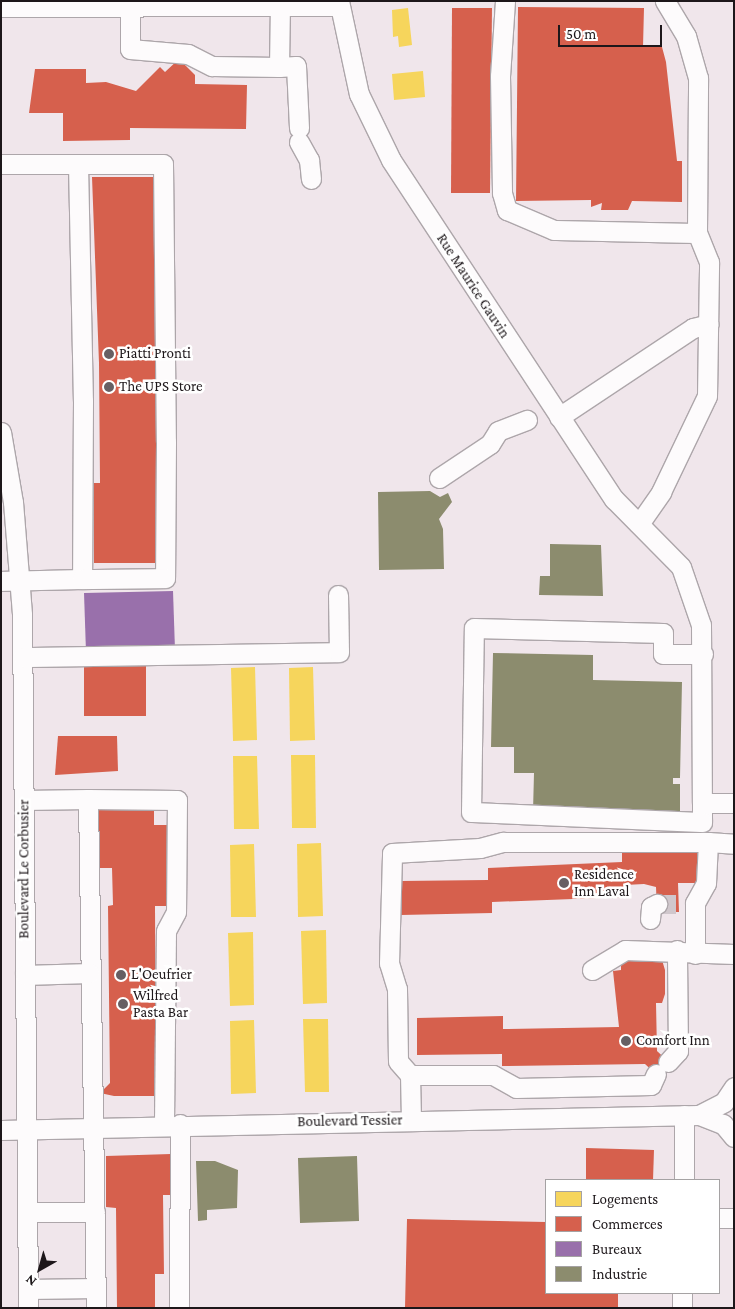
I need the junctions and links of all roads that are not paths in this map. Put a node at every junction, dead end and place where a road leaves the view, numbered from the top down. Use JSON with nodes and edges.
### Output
{"nodes":[{"id":1,"x":505,"y":1,"type":"edge"},
{"id":2,"x":665,"y":1,"type":"edge"},
{"id":3,"x":339,"y":3,"type":"edge"},
{"id":4,"x":29,"y":4,"type":"edge"},
{"id":5,"x":194,"y":4,"type":"edge"},
{"id":6,"x":280,"y":4,"type":"edge"},
{"id":7,"x":1,"y":7,"type":"edge"},
{"id":8,"x":130,"y":7,"type":"junction"},
{"id":9,"x":279,"y":67,"type":"junction"},
{"id":10,"x":1,"y":164,"type":"edge"},
{"id":11,"x":78,"y":164,"type":"junction"},
{"id":12,"x":311,"y":179,"type":"dead end"},
{"id":13,"x":697,"y":233,"type":"junction"},
{"id":14,"x":709,"y":324,"type":"junction"},
{"id":15,"x":555,"y":411,"type":"junction"},
{"id":16,"x":1,"y":432,"type":"edge"},
{"id":17,"x":438,"y":478,"type":"dead end"},
{"id":18,"x":639,"y":524,"type":"junction"},
{"id":19,"x":82,"y":579,"type":"junction"},
{"id":20,"x":1,"y":582,"type":"edge"},
{"id":21,"x":1,"y":587,"type":"edge"},
{"id":22,"x":21,"y":587,"type":"junction"},
{"id":23,"x":338,"y":595,"type":"dead end"},
{"id":24,"x":703,"y":654,"type":"junction"},
{"id":25,"x":23,"y":657,"type":"junction"},
{"id":26,"x":88,"y":799,"type":"junction"},
{"id":27,"x":24,"y":800,"type":"junction"},
{"id":28,"x":702,"y":803,"type":"junction"},
{"id":29,"x":734,"y":803,"type":"edge"},
{"id":30,"x":708,"y":842,"type":"junction"},
{"id":31,"x":734,"y":844,"type":"edge"},
{"id":32,"x":686,"y":952,"type":"junction"},
{"id":33,"x":734,"y":954,"type":"edge"},
{"id":34,"x":592,"y":970,"type":"dead end"},
{"id":35,"x":89,"y":972,"type":"junction"},
{"id":36,"x":26,"y":975,"type":"junction"},
{"id":37,"x":658,"y":1074,"type":"junction"},
{"id":38,"x":410,"y":1075,"type":"junction"},
{"id":39,"x":734,"y":1087,"type":"edge"},
{"id":40,"x":692,"y":1115,"type":"junction"},
{"id":41,"x":649,"y":1116,"type":"junction"},
{"id":42,"x":410,"y":1119,"type":"junction"},
{"id":43,"x":172,"y":1124,"type":"junction"},
{"id":44,"x":92,"y":1127,"type":"junction"},
{"id":45,"x":27,"y":1129,"type":"junction"},
{"id":46,"x":1,"y":1130,"type":"edge"},
{"id":47,"x":734,"y":1137,"type":"edge"},
{"id":48,"x":684,"y":1179,"type":"edge"},
{"id":49,"x":27,"y":1212,"type":"junction"},
{"id":50,"x":95,"y":1212,"type":"junction"},
{"id":51,"x":720,"y":1218,"type":"edge"},
{"id":52,"x":734,"y":1218,"type":"edge"},
{"id":53,"x":96,"y":1288,"type":"junction"},
{"id":54,"x":28,"y":1289,"type":"junction"},
{"id":55,"x":682,"y":1294,"type":"edge"},
{"id":56,"x":28,"y":1308,"type":"edge"},
{"id":57,"x":96,"y":1308,"type":"edge"},
{"id":58,"x":179,"y":1308,"type":"edge"},
{"id":59,"x":682,"y":1308,"type":"edge"}],
"edges":[{"from":1,"to":13,"type":"street"},
{"from":2,"to":13,"type":"street"},
{"from":3,"to":6,"type":"street","name":"Rue Maurice Gauvin"},
{"from":3,"to":15,"type":"street","name":"Rue Maurice Gauvin"},
{"from":4,"to":7,"type":"street","name":"Rue Maurice Gauvin"},
{"from":4,"to":8,"type":"street","name":"Rue Maurice Gauvin"},
{"from":5,"to":6,"type":"street","name":"Rue Maurice Gauvin"},
{"from":5,"to":8,"type":"street","name":"Rue Maurice Gauvin"},
{"from":6,"to":9,"type":"street"},
{"from":8,"to":9,"type":"street"},
{"from":9,"to":12,"type":"street"},
{"from":10,"to":11,"type":"street"},
{"from":11,"to":19,"type":"street"},
{"from":11,"to":19,"type":"street"},
{"from":13,"to":14,"type":"street"},
{"from":14,"to":15,"type":"street"},
{"from":14,"to":18,"type":"street"},
{"from":15,"to":17,"type":"street"},
{"from":15,"to":18,"type":"street","name":"Rue Maurice Gauvin"},
{"from":16,"to":22,"type":"street","name":"Boulevard Le Corbusier"},
{"from":18,"to":24,"type":"street","name":"Rue Maurice Gauvin"},
{"from":19,"to":22,"type":"street"},
{"from":20,"to":22,"type":"street"},
{"from":21,"to":22,"type":"street"},
{"from":22,"to":25,"type":"street","name":"Boulevard Le Corbusier"},
{"from":23,"to":25,"type":"street"},
{"from":24,"to":28,"type":"street","name":"Rue Maurice Gauvin"},
{"from":24,"to":28,"type":"street","name":"Rue Maurice Gauvin"},
{"from":25,"to":27,"type":"street","name":"Boulevard Le Corbusier"},
{"from":26,"to":27,"type":"street"},
{"from":26,"to":35,"type":"street"},
{"from":26,"to":43,"type":"street"},
{"from":27,"to":36,"type":"street","name":"Boulevard Le Corbusier"},
{"from":28,"to":29,"type":"street"},
{"from":30,"to":31,"type":"street"},
{"from":30,"to":32,"type":"street"},
{"from":30,"to":38,"type":"street"},
{"from":32,"to":33,"type":"street"},
{"from":32,"to":34,"type":"street"},
{"from":32,"to":37,"type":"street"},
{"from":35,"to":36,"type":"street"},
{"from":35,"to":44,"type":"street"},
{"from":36,"to":45,"type":"street","name":"Boulevard Le Corbusier"},
{"from":37,"to":38,"type":"street"},
{"from":37,"to":41,"type":"street"},
{"from":38,"to":42,"type":"street"},
{"from":39,"to":40,"type":"street","name":"Boulevard Tessier"},
{"from":40,"to":41,"type":"street","name":"Boulevard Tessier"},
{"from":40,"to":47,"type":"street","name":"Boulevard Tessier"},
{"from":40,"to":48,"type":"street"},
{"from":41,"to":42,"type":"street","name":"Boulevard Tessier"},
{"from":42,"to":43,"type":"street","name":"Boulevard Tessier"},
{"from":43,"to":44,"type":"street","name":"Boulevard Tessier"},
{"from":43,"to":58,"type":"street"},
{"from":44,"to":45,"type":"street","name":"Boulevard Tessier"},
{"from":44,"to":50,"type":"street"},
{"from":45,"to":46,"type":"street","name":"Boulevard Tessier"},
{"from":45,"to":49,"type":"street","name":"Boulevard Le Corbusier"},
{"from":49,"to":50,"type":"street"},
{"from":49,"to":54,"type":"street","name":"Boulevard Le Corbusier"},
{"from":50,"to":53,"type":"street"},
{"from":51,"to":52,"type":"street"},
{"from":53,"to":54,"type":"street"},
{"from":53,"to":57,"type":"street"},
{"from":54,"to":56,"type":"street","name":"Boulevard Le Corbusier"},
{"from":55,"to":59,"type":"street"}]}
